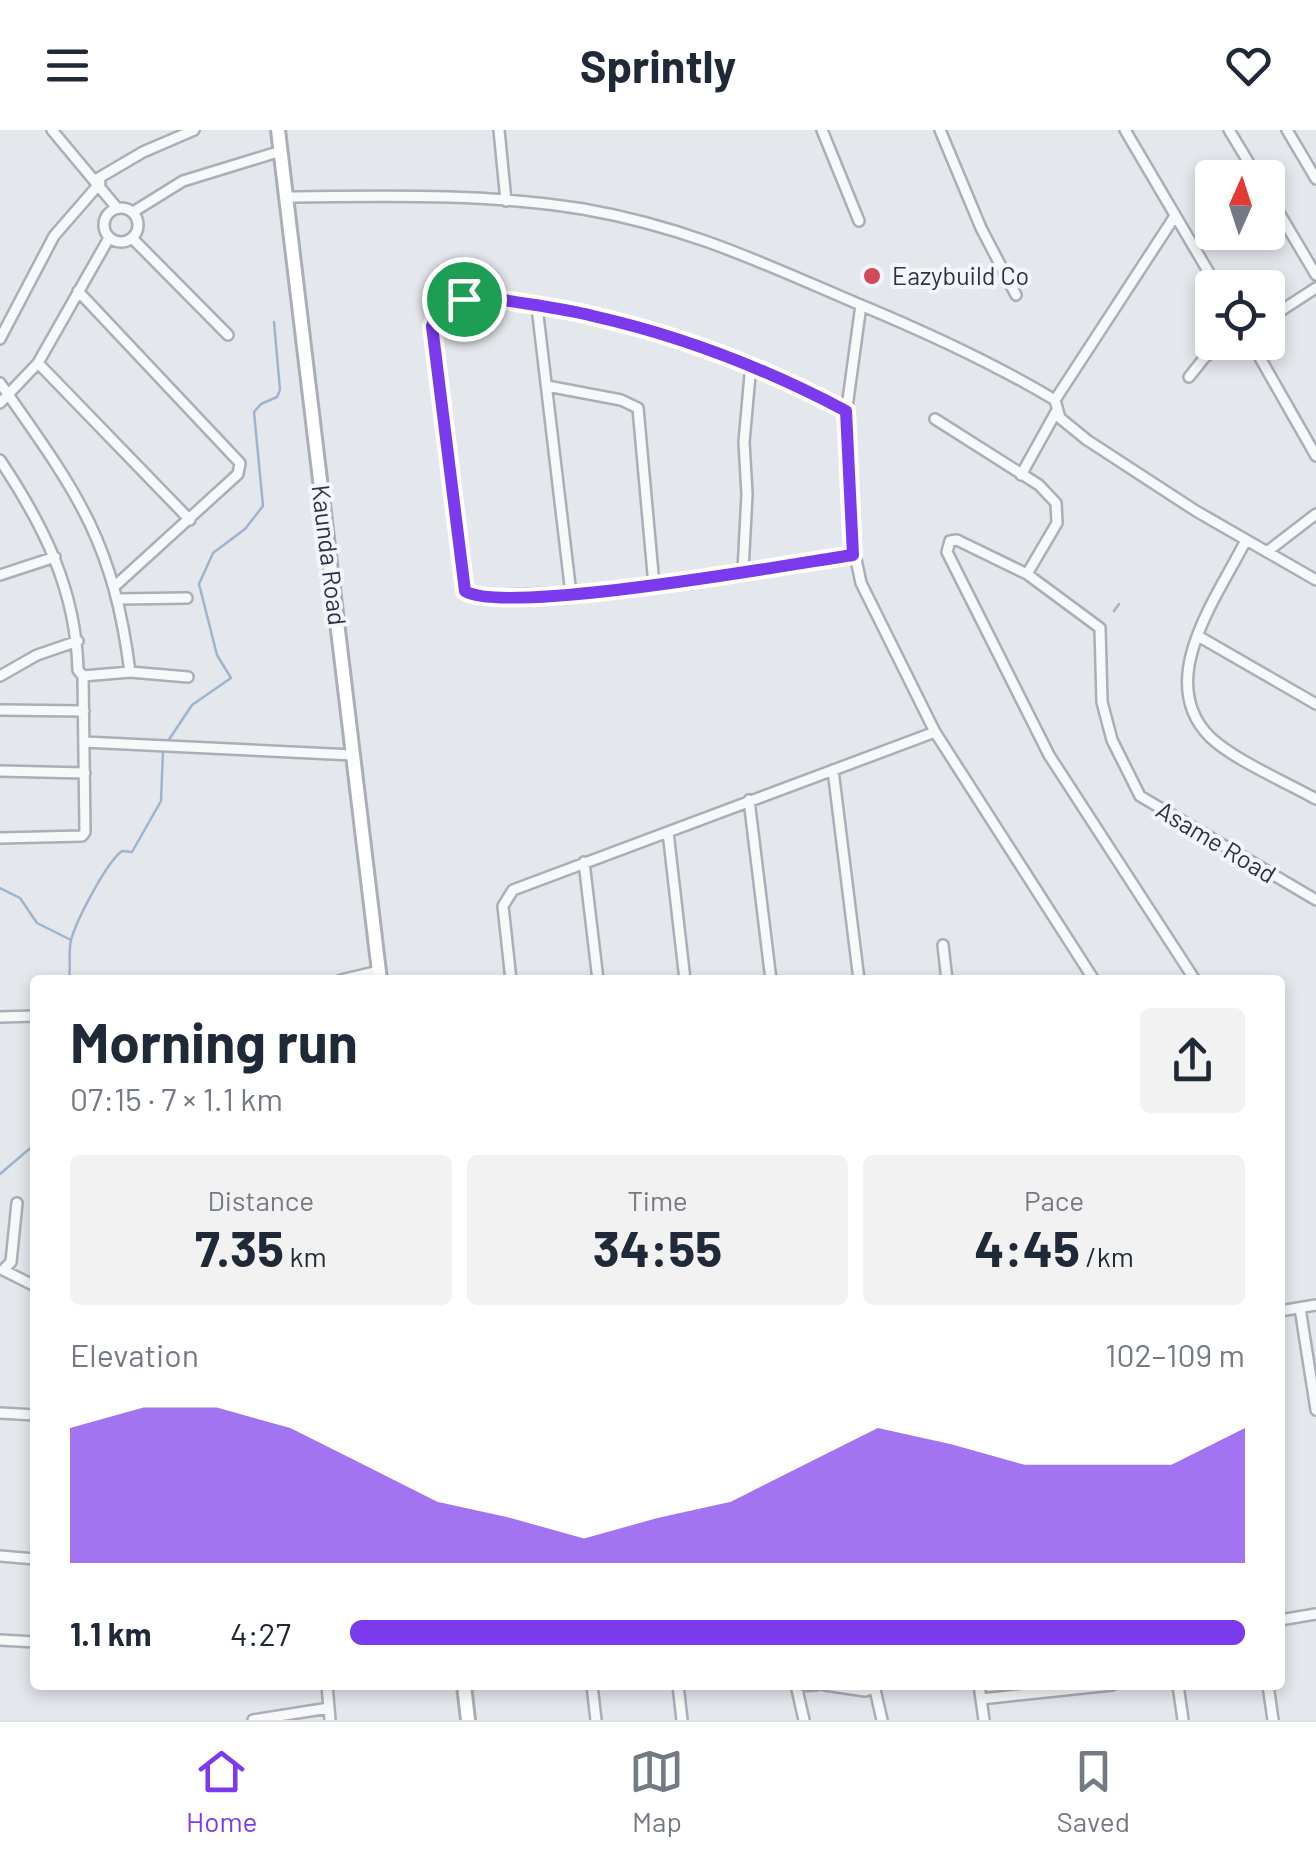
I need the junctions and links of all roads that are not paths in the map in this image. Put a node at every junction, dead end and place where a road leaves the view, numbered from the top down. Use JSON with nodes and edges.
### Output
{"nodes":[{"id":1,"x":52,"y":130,"type":"edge"},
{"id":2,"x":194,"y":130,"type":"edge"},
{"id":3,"x":278,"y":130,"type":"edge"},
{"id":4,"x":499,"y":130,"type":"edge"},
{"id":5,"x":822,"y":130,"type":"edge"},
{"id":6,"x":940,"y":130,"type":"edge"},
{"id":7,"x":1125,"y":130,"type":"edge"},
{"id":8,"x":1229,"y":130,"type":"edge"},
{"id":9,"x":1287,"y":130,"type":"edge"},
{"id":10,"x":280,"y":151,"type":"junction"},
{"id":11,"x":1316,"y":154,"type":"edge"},
{"id":12,"x":1304,"y":158,"type":"junction"},
{"id":13,"x":1247,"y":160,"type":"edge"},
{"id":14,"x":1316,"y":179,"type":"edge"},
{"id":15,"x":99,"y":181,"type":"junction"},
{"id":16,"x":286,"y":196,"type":"junction"},
{"id":17,"x":506,"y":201,"type":"junction"},
{"id":18,"x":118,"y":208,"type":"junction"},
{"id":19,"x":133,"y":212,"type":"junction"},
{"id":20,"x":1176,"y":216,"type":"junction"},
{"id":21,"x":859,"y":220,"type":"dead end"},
{"id":22,"x":1285,"y":223,"type":"edge"},
{"id":23,"x":109,"y":238,"type":"junction"},
{"id":24,"x":132,"y":238,"type":"junction"},
{"id":25,"x":1208,"y":270,"type":"edge"},
{"id":26,"x":1316,"y":276,"type":"edge"},
{"id":27,"x":1316,"y":288,"type":"edge"},
{"id":28,"x":78,"y":291,"type":"junction"},
{"id":29,"x":1016,"y":296,"type":"dead end"},
{"id":30,"x":861,"y":305,"type":"junction"},
{"id":31,"x":1285,"y":307,"type":"edge"},
{"id":32,"x":537,"y":308,"type":"junction"},
{"id":33,"x":228,"y":335,"type":"dead end"},
{"id":34,"x":0,"y":339,"type":"edge"},
{"id":35,"x":1202,"y":360,"type":"edge"},
{"id":36,"x":1261,"y":360,"type":"edge"},
{"id":37,"x":38,"y":363,"type":"junction"},
{"id":38,"x":751,"y":364,"type":"junction"},
{"id":39,"x":1189,"y":378,"type":"dead end"},
{"id":40,"x":0,"y":383,"type":"edge"},
{"id":41,"x":547,"y":386,"type":"junction"},
{"id":42,"x":4,"y":399,"type":"edge"},
{"id":43,"x":1055,"y":400,"type":"junction"},
{"id":44,"x":846,"y":411,"type":"junction"},
{"id":45,"x":1056,"y":412,"type":"junction"},
{"id":46,"x":935,"y":419,"type":"dead end"},
{"id":47,"x":1316,"y":456,"type":"edge"},
{"id":48,"x":2,"y":466,"type":"edge"},
{"id":49,"x":1021,"y":475,"type":"junction"},
{"id":50,"x":1316,"y":514,"type":"edge"},
{"id":51,"x":190,"y":520,"type":"junction"},
{"id":52,"x":1246,"y":540,"type":"junction"},
{"id":53,"x":1268,"y":552,"type":"junction"},
{"id":54,"x":853,"y":555,"type":"junction"},
{"id":55,"x":56,"y":557,"type":"junction"},
{"id":56,"x":743,"y":571,"type":"junction"},
{"id":57,"x":1027,"y":574,"type":"junction"},
{"id":58,"x":0,"y":575,"type":"edge"},
{"id":59,"x":1316,"y":580,"type":"edge"},
{"id":60,"x":654,"y":585,"type":"junction"},
{"id":61,"x":115,"y":586,"type":"junction"},
{"id":62,"x":571,"y":594,"type":"junction"},
{"id":63,"x":187,"y":598,"type":"dead end"},
{"id":64,"x":118,"y":599,"type":"junction"},
{"id":65,"x":1198,"y":636,"type":"junction"},
{"id":66,"x":78,"y":641,"type":"junction"},
{"id":67,"x":130,"y":672,"type":"junction"},
{"id":68,"x":0,"y":676,"type":"edge"},
{"id":69,"x":83,"y":676,"type":"junction"},
{"id":70,"x":188,"y":677,"type":"dead end"},
{"id":71,"x":1316,"y":704,"type":"edge"},
{"id":72,"x":0,"y":710,"type":"edge"},
{"id":73,"x":84,"y":711,"type":"junction"},
{"id":74,"x":935,"y":732,"type":"junction"},
{"id":75,"x":84,"y":742,"type":"junction"},
{"id":76,"x":353,"y":755,"type":"junction"},
{"id":77,"x":833,"y":770,"type":"junction"},
{"id":78,"x":0,"y":771,"type":"edge"},
{"id":79,"x":85,"y":773,"type":"junction"},
{"id":80,"x":1316,"y":799,"type":"edge"},
{"id":81,"x":749,"y":800,"type":"junction"},
{"id":82,"x":668,"y":832,"type":"junction"},
{"id":83,"x":0,"y":838,"type":"edge"},
{"id":84,"x":584,"y":862,"type":"junction"},
{"id":85,"x":1316,"y":900,"type":"edge"},
{"id":86,"x":943,"y":945,"type":"dead end"},
{"id":87,"x":379,"y":975,"type":"edge"},
{"id":88,"x":510,"y":975,"type":"edge"},
{"id":89,"x":597,"y":975,"type":"edge"},
{"id":90,"x":684,"y":975,"type":"edge"},
{"id":91,"x":770,"y":975,"type":"edge"},
{"id":92,"x":859,"y":975,"type":"edge"},
{"id":93,"x":946,"y":975,"type":"edge"},
{"id":94,"x":1091,"y":975,"type":"edge"},
{"id":95,"x":1192,"y":975,"type":"edge"},
{"id":96,"x":30,"y":1016,"type":"edge"},
{"id":97,"x":0,"y":1017,"type":"edge"},
{"id":98,"x":16,"y":1203,"type":"dead end"},
{"id":99,"x":1,"y":1270,"type":"edge"},
{"id":100,"x":30,"y":1284,"type":"edge"},
{"id":101,"x":1316,"y":1305,"type":"edge"},
{"id":102,"x":1300,"y":1308,"type":"junction"},
{"id":103,"x":1285,"y":1310,"type":"edge"},
{"id":104,"x":1316,"y":1410,"type":"edge"},
{"id":105,"x":0,"y":1413,"type":"edge"},
{"id":106,"x":30,"y":1415,"type":"edge"},
{"id":107,"x":0,"y":1556,"type":"edge"},
{"id":108,"x":30,"y":1559,"type":"edge"},
{"id":109,"x":1316,"y":1614,"type":"edge"},
{"id":110,"x":1285,"y":1619,"type":"edge"},
{"id":111,"x":0,"y":1640,"type":"edge"},
{"id":112,"x":30,"y":1642,"type":"edge"},
{"id":113,"x":465,"y":1690,"type":"edge"},
{"id":114,"x":593,"y":1690,"type":"edge"},
{"id":115,"x":679,"y":1690,"type":"edge"},
{"id":116,"x":797,"y":1690,"type":"edge"},
{"id":117,"x":875,"y":1690,"type":"edge"},
{"id":118,"x":980,"y":1690,"type":"edge"},
{"id":119,"x":1069,"y":1690,"type":"edge"},
{"id":120,"x":1179,"y":1690,"type":"edge"},
{"id":121,"x":1269,"y":1690,"type":"edge"},
{"id":122,"x":982,"y":1700,"type":"junction"},
{"id":123,"x":330,"y":1714,"type":"edge"},
{"id":124,"x":253,"y":1720,"type":"edge"},
{"id":125,"x":468,"y":1720,"type":"edge"},
{"id":126,"x":596,"y":1720,"type":"edge"},
{"id":127,"x":682,"y":1720,"type":"edge"},
{"id":128,"x":804,"y":1720,"type":"edge"},
{"id":129,"x":882,"y":1720,"type":"edge"},
{"id":130,"x":984,"y":1720,"type":"edge"},
{"id":131,"x":1183,"y":1720,"type":"edge"},
{"id":132,"x":1274,"y":1720,"type":"edge"}],
"edges":[{"from":1,"to":15,"type":"street"},
{"from":2,"to":15,"type":"street"},
{"from":3,"to":10,"type":"main road","name":"Kaunda Road"},
{"from":4,"to":17,"type":"street"},
{"from":5,"to":21,"type":"street"},
{"from":6,"to":29,"type":"street"},
{"from":7,"to":20,"type":"street"},
{"from":8,"to":13,"type":"street"},
{"from":9,"to":12,"type":"street"},
{"from":10,"to":16,"type":"main road","name":"Kaunda Road"},
{"from":10,"to":19,"type":"street"},
{"from":11,"to":12,"type":"street"},
{"from":12,"to":14,"type":"street"},
{"from":15,"to":18,"type":"street"},
{"from":15,"to":34,"type":"street"},
{"from":16,"to":17,"type":"street"},
{"from":16,"to":76,"type":"main road","name":"Kaunda Road"},
{"from":17,"to":30,"type":"street"},
{"from":18,"to":19,"type":"street"},
{"from":18,"to":23,"type":"street"},
{"from":19,"to":24,"type":"street"},
{"from":20,"to":25,"type":"street"},
{"from":20,"to":43,"type":"street"},
{"from":22,"to":26,"type":"street"},
{"from":23,"to":24,"type":"street"},
{"from":23,"to":28,"type":"street"},
{"from":24,"to":33,"type":"street"},
{"from":27,"to":31,"type":"street"},
{"from":28,"to":37,"type":"street"},
{"from":28,"to":51,"type":"street"},
{"from":30,"to":43,"type":"street"},
{"from":30,"to":44,"type":"street"},
{"from":32,"to":38,"type":"street"},
{"from":32,"to":41,"type":"street"},
{"from":32,"to":62,"type":"street"},
{"from":35,"to":39,"type":"street"},
{"from":36,"to":47,"type":"street"},
{"from":37,"to":42,"type":"street"},
{"from":37,"to":51,"type":"street"},
{"from":38,"to":44,"type":"street"},
{"from":38,"to":56,"type":"street"},
{"from":40,"to":42,"type":"street"},
{"from":41,"to":60,"type":"street"},
{"from":41,"to":62,"type":"street"},
{"from":42,"to":61,"type":"street"},
{"from":43,"to":45,"type":"street"},
{"from":44,"to":54,"type":"street"},
{"from":45,"to":49,"type":"street"},
{"from":45,"to":52,"type":"street"},
{"from":46,"to":49,"type":"street"},
{"from":48,"to":55,"type":"street"},
{"from":49,"to":57,"type":"street"},
{"from":50,"to":53,"type":"street"},
{"from":51,"to":61,"type":"street"},
{"from":52,"to":53,"type":"street"},
{"from":52,"to":65,"type":"street"},
{"from":53,"to":59,"type":"street"},
{"from":54,"to":56,"type":"street"},
{"from":54,"to":74,"type":"street"},
{"from":55,"to":58,"type":"street"},
{"from":55,"to":66,"type":"street"},
{"from":56,"to":60,"type":"street"},
{"from":57,"to":85,"type":"street","name":"Asame Road"},
{"from":57,"to":95,"type":"street"},
{"from":60,"to":62,"type":"street"},
{"from":61,"to":64,"type":"street"},
{"from":63,"to":64,"type":"street"},
{"from":64,"to":67,"type":"street"},
{"from":65,"to":71,"type":"street"},
{"from":65,"to":80,"type":"street"},
{"from":66,"to":68,"type":"street"},
{"from":66,"to":69,"type":"street"},
{"from":67,"to":69,"type":"street"},
{"from":67,"to":70,"type":"street"},
{"from":69,"to":73,"type":"street"},
{"from":72,"to":73,"type":"street"},
{"from":73,"to":75,"type":"street"},
{"from":74,"to":77,"type":"street"},
{"from":74,"to":94,"type":"street"},
{"from":75,"to":76,"type":"street"},
{"from":75,"to":79,"type":"street"},
{"from":76,"to":87,"type":"main road","name":"Kaunda Road"},
{"from":77,"to":81,"type":"street"},
{"from":77,"to":92,"type":"street"},
{"from":78,"to":79,"type":"street"},
{"from":79,"to":83,"type":"street"},
{"from":81,"to":82,"type":"street"},
{"from":81,"to":91,"type":"street"},
{"from":82,"to":84,"type":"street"},
{"from":82,"to":90,"type":"street"},
{"from":84,"to":88,"type":"street"},
{"from":84,"to":89,"type":"street"},
{"from":86,"to":93,"type":"street"},
{"from":96,"to":97,"type":"street"},
{"from":98,"to":99,"type":"street"},
{"from":99,"to":100,"type":"street"},
{"from":101,"to":102,"type":"street"},
{"from":102,"to":103,"type":"street"},
{"from":102,"to":104,"type":"street"},
{"from":105,"to":106,"type":"street"},
{"from":107,"to":108,"type":"street"},
{"from":109,"to":110,"type":"street"},
{"from":111,"to":112,"type":"street"},
{"from":113,"to":125,"type":"main road"},
{"from":114,"to":126,"type":"street"},
{"from":115,"to":127,"type":"street"},
{"from":116,"to":128,"type":"street"},
{"from":117,"to":129,"type":"street"},
{"from":118,"to":122,"type":"street"},
{"from":119,"to":122,"type":"street"},
{"from":120,"to":131,"type":"street"},
{"from":121,"to":132,"type":"street"},
{"from":122,"to":130,"type":"street"},
{"from":123,"to":124,"type":"street"}]}
